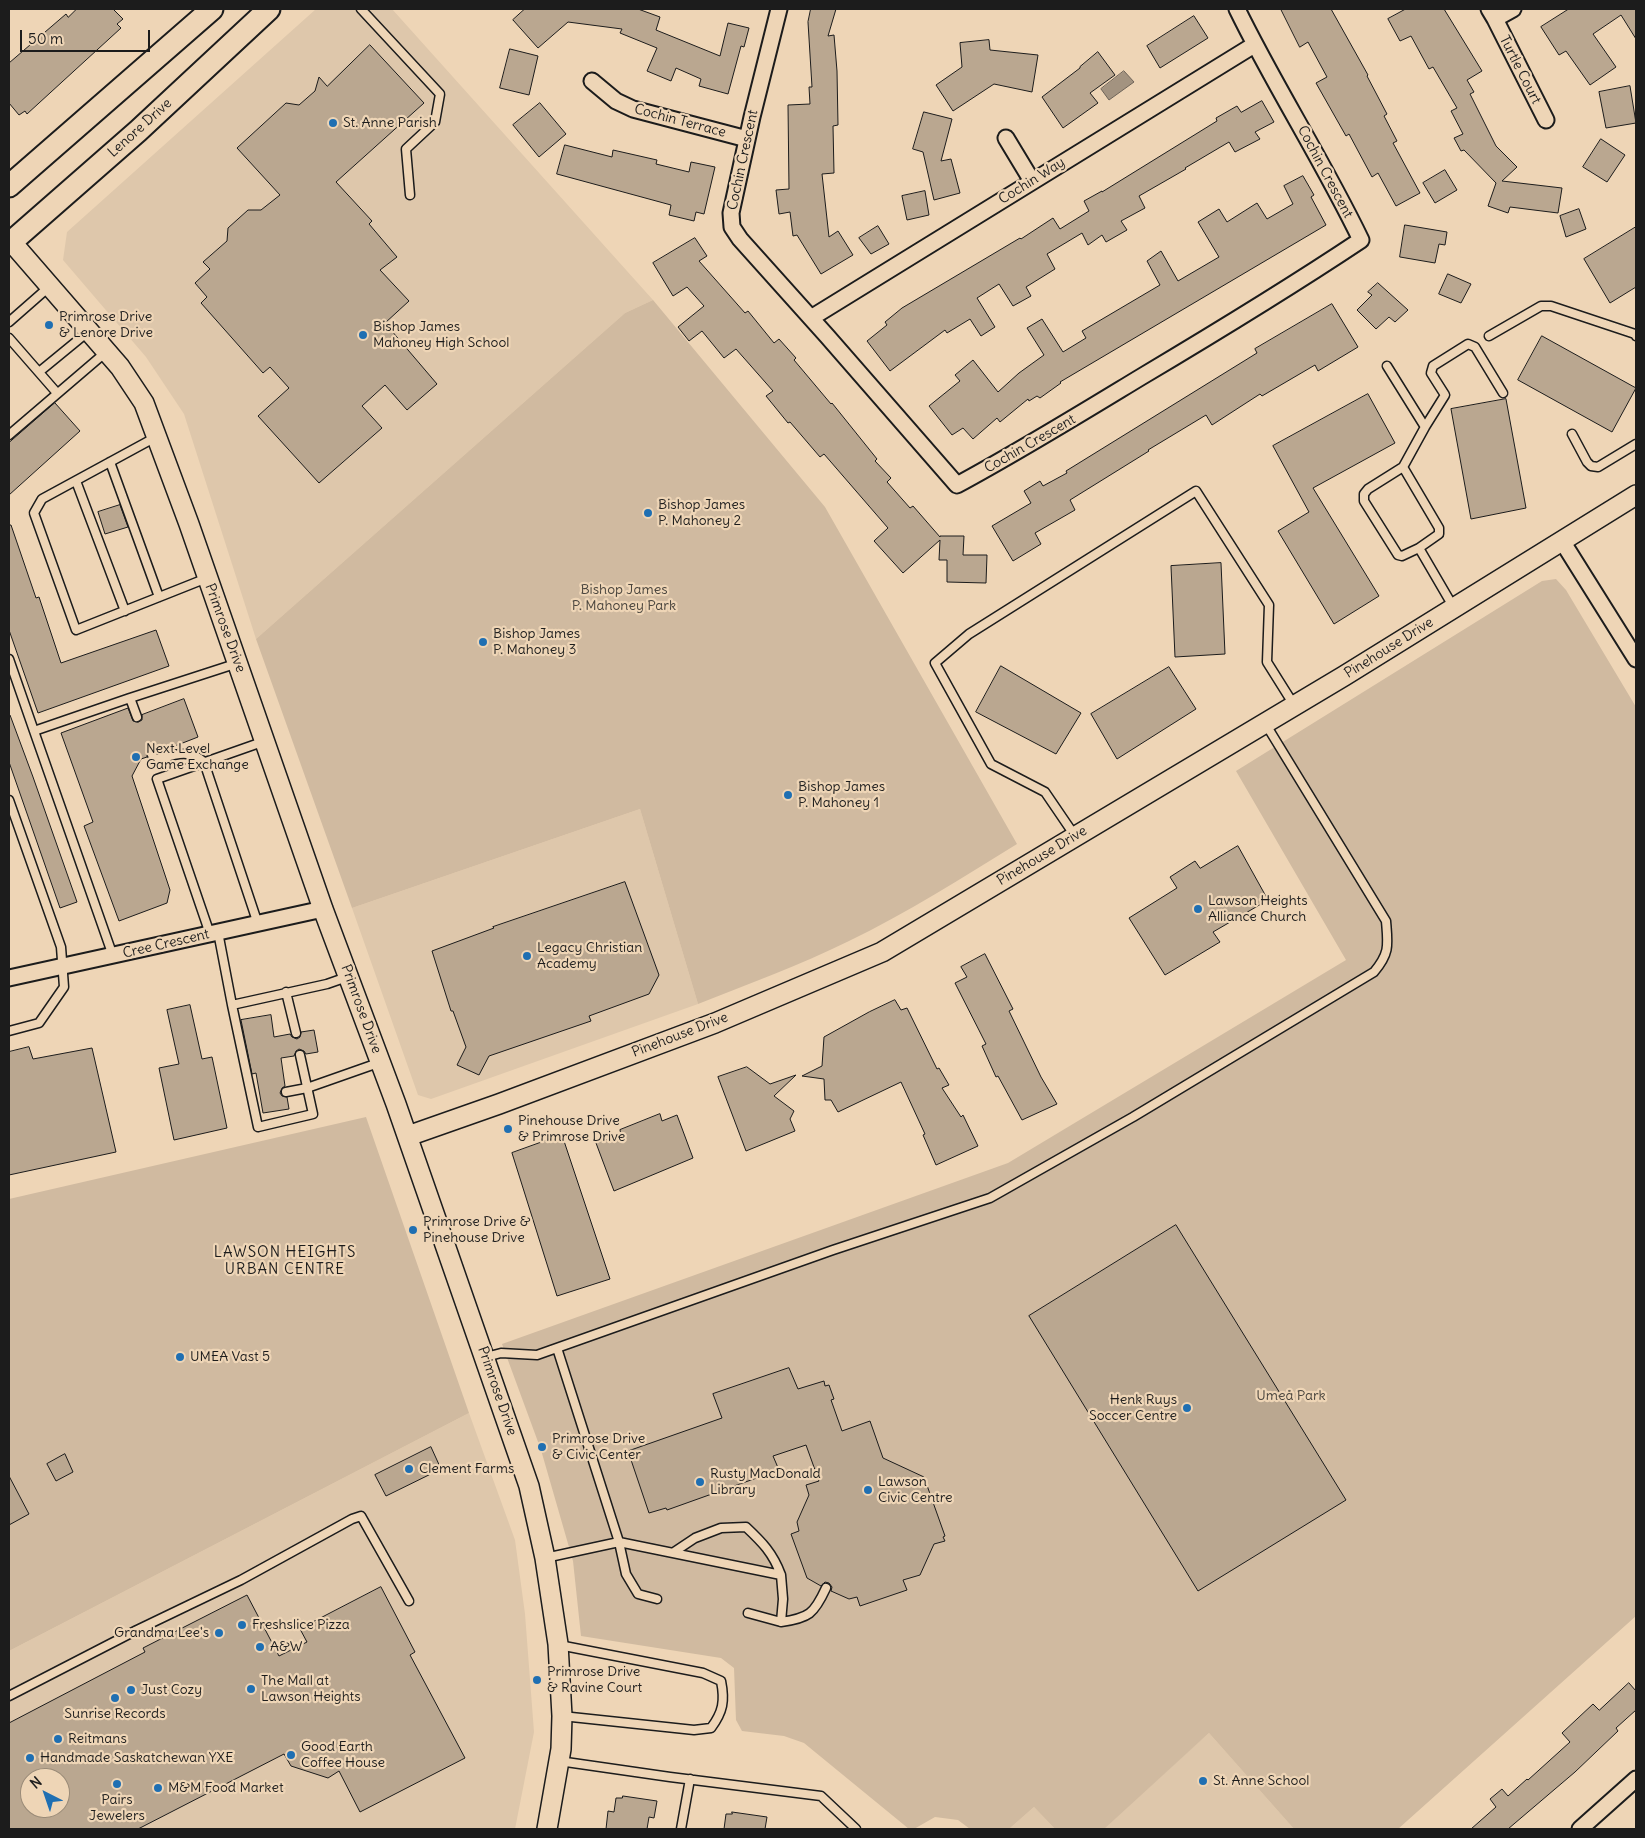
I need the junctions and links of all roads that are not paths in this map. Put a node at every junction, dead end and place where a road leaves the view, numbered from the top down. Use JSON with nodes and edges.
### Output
{"nodes":[{"id":1,"x":212,"y":9,"type":"edge"},
{"id":2,"x":269,"y":9,"type":"edge"},
{"id":3,"x":361,"y":9,"type":"edge"},
{"id":4,"x":779,"y":9,"type":"edge"},
{"id":5,"x":1237,"y":9,"type":"edge"},
{"id":6,"x":1512,"y":9,"type":"edge"},
{"id":7,"x":1492,"y":14,"type":"edge"},
{"id":8,"x":1254,"y":45,"type":"junction"},
{"id":9,"x":592,"y":81,"type":"dead end"},
{"id":10,"x":1546,"y":120,"type":"dead end"},
{"id":11,"x":1006,"y":138,"type":"dead end"},
{"id":12,"x":747,"y":139,"type":"junction"},
{"id":13,"x":46,"y":154,"type":"junction"},
{"id":14,"x":9,"y":165,"type":"edge"},
{"id":15,"x":1032,"y":182,"type":"junction"},
{"id":16,"x":9,"y":186,"type":"edge"},
{"id":17,"x":410,"y":195,"type":"dead end"},
{"id":18,"x":10,"y":242,"type":"edge"},
{"id":19,"x":50,"y":286,"type":"junction"},
{"id":20,"x":811,"y":318,"type":"junction"},
{"id":21,"x":9,"y":322,"type":"edge"},
{"id":22,"x":88,"y":331,"type":"junction"},
{"id":23,"x":1636,"y":334,"type":"edge"},
{"id":24,"x":1489,"y":336,"type":"dead end"},
{"id":25,"x":9,"y":338,"type":"edge"},
{"id":26,"x":106,"y":351,"type":"junction"},
{"id":27,"x":1387,"y":366,"type":"dead end"},
{"id":28,"x":39,"y":372,"type":"junction"},
{"id":29,"x":57,"y":393,"type":"junction"},
{"id":30,"x":1503,"y":394,"type":"dead end"},
{"id":31,"x":1425,"y":427,"type":"junction"},
{"id":32,"x":1572,"y":434,"type":"dead end"},
{"id":33,"x":9,"y":435,"type":"edge"},
{"id":34,"x":156,"y":437,"type":"junction"},
{"id":35,"x":1636,"y":444,"type":"edge"},
{"id":36,"x":110,"y":462,"type":"junction"},
{"id":37,"x":1403,"y":467,"type":"junction"},
{"id":38,"x":76,"y":480,"type":"junction"},
{"id":39,"x":1636,"y":495,"type":"edge"},
{"id":40,"x":1562,"y":541,"type":"junction"},
{"id":41,"x":1419,"y":548,"type":"junction"},
{"id":42,"x":207,"y":578,"type":"junction"},
{"id":43,"x":159,"y":598,"type":"junction"},
{"id":44,"x":1454,"y":608,"type":"junction"},
{"id":45,"x":124,"y":611,"type":"junction"},
{"id":46,"x":9,"y":659,"type":"edge"},
{"id":47,"x":1636,"y":659,"type":"edge"},
{"id":48,"x":238,"y":663,"type":"junction"},
{"id":49,"x":130,"y":698,"type":"junction"},
{"id":50,"x":1294,"y":706,"type":"junction"},
{"id":51,"x":137,"y":717,"type":"dead end"},
{"id":52,"x":1265,"y":723,"type":"junction"},
{"id":53,"x":34,"y":731,"type":"junction"},
{"id":54,"x":265,"y":741,"type":"junction"},
{"id":55,"x":152,"y":755,"type":"dead end"},
{"id":56,"x":204,"y":762,"type":"junction"},
{"id":57,"x":9,"y":800,"type":"edge"},
{"id":58,"x":1075,"y":836,"type":"junction"},
{"id":59,"x":323,"y":908,"type":"junction"},
{"id":60,"x":258,"y":924,"type":"junction"},
{"id":61,"x":214,"y":933,"type":"junction"},
{"id":62,"x":113,"y":956,"type":"junction"},
{"id":63,"x":63,"y":967,"type":"junction"},
{"id":64,"x":349,"y":976,"type":"junction"},
{"id":65,"x":9,"y":978,"type":"edge"},
{"id":66,"x":286,"y":992,"type":"junction"},
{"id":67,"x":232,"y":1005,"type":"junction"},
{"id":68,"x":9,"y":1031,"type":"edge"},
{"id":69,"x":296,"y":1033,"type":"dead end"},
{"id":70,"x":300,"y":1055,"type":"dead end"},
{"id":71,"x":381,"y":1062,"type":"junction"},
{"id":72,"x":307,"y":1088,"type":"junction"},
{"id":73,"x":286,"y":1092,"type":"dead end"},
{"id":74,"x":408,"y":1136,"type":"junction"},
{"id":75,"x":557,"y":1348,"type":"junction"},
{"id":76,"x":486,"y":1357,"type":"junction"},
{"id":77,"x":619,"y":1542,"type":"junction"},
{"id":78,"x":674,"y":1552,"type":"junction"},
{"id":79,"x":545,"y":1558,"type":"junction"},
{"id":80,"x":781,"y":1575,"type":"junction"},
{"id":81,"x":826,"y":1588,"type":"dead end"},
{"id":82,"x":657,"y":1599,"type":"dead end"},
{"id":83,"x":409,"y":1601,"type":"dead end"},
{"id":84,"x":748,"y":1613,"type":"dead end"},
{"id":85,"x":781,"y":1622,"type":"junction"},
{"id":86,"x":558,"y":1644,"type":"junction"},
{"id":87,"x":9,"y":1696,"type":"edge"},
{"id":88,"x":562,"y":1716,"type":"junction"},
{"id":89,"x":559,"y":1761,"type":"junction"},
{"id":90,"x":690,"y":1779,"type":"junction"},
{"id":91,"x":1636,"y":1779,"type":"edge"},
{"id":92,"x":547,"y":1829,"type":"edge"},
{"id":93,"x":681,"y":1829,"type":"edge"},
{"id":94,"x":856,"y":1829,"type":"edge"},
{"id":95,"x":1580,"y":1829,"type":"edge"}],
"edges":[{"from":1,"to":13,"type":"main road"},
{"from":2,"to":18,"type":"main road","name":"Lenore Drive"},
{"from":3,"to":17,"type":"lane"},
{"from":4,"to":12,"type":"street","name":"Cochin Crescent"},
{"from":5,"to":8,"type":"street","name":"Cochin Crescent"},
{"from":6,"to":7,"type":"street"},
{"from":7,"to":10,"type":"street","name":"Turtle Court"},
{"from":8,"to":15,"type":"street","name":"Cochin Way"},
{"from":8,"to":20,"type":"street","name":"Cochin Crescent"},
{"from":9,"to":12,"type":"street","name":"Cochin Terrace"},
{"from":11,"to":15,"type":"street"},
{"from":12,"to":20,"type":"street","name":"Cochin Crescent"},
{"from":13,"to":14,"type":"main road"},
{"from":13,"to":16,"type":"main road"},
{"from":15,"to":20,"type":"street","name":"Cochin Way"},
{"from":18,"to":19,"type":"street","name":"Primrose Drive"},
{"from":19,"to":21,"type":"lane"},
{"from":19,"to":22,"type":"street","name":"Primrose Drive"},
{"from":22,"to":26,"type":"street","name":"Primrose Drive"},
{"from":22,"to":28,"type":"lane"},
{"from":23,"to":24,"type":"lane"},
{"from":25,"to":28,"type":"lane"},
{"from":26,"to":29,"type":"lane"},
{"from":26,"to":34,"type":"street","name":"Primrose Drive"},
{"from":27,"to":31,"type":"lane"},
{"from":28,"to":29,"type":"lane"},
{"from":29,"to":33,"type":"lane"},
{"from":30,"to":31,"type":"lane"},
{"from":31,"to":37,"type":"lane"},
{"from":32,"to":35,"type":"lane"},
{"from":34,"to":36,"type":"lane"},
{"from":34,"to":42,"type":"street","name":"Primrose Drive"},
{"from":36,"to":38,"type":"lane"},
{"from":36,"to":43,"type":"lane"},
{"from":37,"to":41,"type":"lane"},
{"from":37,"to":41,"type":"lane"},
{"from":38,"to":45,"type":"lane"},
{"from":38,"to":45,"type":"lane"},
{"from":39,"to":40,"type":"street","name":"Pinehouse Drive"},
{"from":40,"to":44,"type":"street","name":"Pinehouse Drive"},
{"from":40,"to":47,"type":"street"},
{"from":41,"to":44,"type":"lane"},
{"from":42,"to":43,"type":"lane"},
{"from":42,"to":48,"type":"street","name":"Primrose Drive"},
{"from":43,"to":45,"type":"lane"},
{"from":44,"to":50,"type":"street","name":"Pinehouse Drive"},
{"from":46,"to":53,"type":"lane"},
{"from":48,"to":49,"type":"lane"},
{"from":48,"to":54,"type":"street","name":"Primrose Drive"},
{"from":49,"to":51,"type":"lane"},
{"from":49,"to":53,"type":"lane"},
{"from":50,"to":52,"type":"street","name":"Pinehouse Drive"},
{"from":50,"to":58,"type":"lane"},
{"from":52,"to":58,"type":"street","name":"Pinehouse Drive"},
{"from":52,"to":75,"type":"lane"},
{"from":53,"to":62,"type":"lane"},
{"from":54,"to":56,"type":"lane"},
{"from":54,"to":59,"type":"street","name":"Primrose Drive"},
{"from":55,"to":56,"type":"lane"},
{"from":56,"to":60,"type":"lane"},
{"from":56,"to":61,"type":"lane"},
{"from":57,"to":63,"type":"lane"},
{"from":58,"to":74,"type":"street","name":"Pinehouse Drive"},
{"from":59,"to":60,"type":"street","name":"Cree Crescent"},
{"from":59,"to":64,"type":"street","name":"Primrose Drive"},
{"from":60,"to":61,"type":"street","name":"Cree Crescent"},
{"from":61,"to":62,"type":"street","name":"Cree Crescent"},
{"from":61,"to":67,"type":"lane"},
{"from":62,"to":63,"type":"street","name":"Cree Crescent"},
{"from":63,"to":65,"type":"street","name":"Cree Crescent"},
{"from":63,"to":68,"type":"lane"},
{"from":64,"to":66,"type":"lane"},
{"from":64,"to":71,"type":"street","name":"Primrose Drive"},
{"from":66,"to":67,"type":"lane"},
{"from":66,"to":69,"type":"lane"},
{"from":67,"to":72,"type":"lane"},
{"from":70,"to":72,"type":"lane"},
{"from":71,"to":72,"type":"lane"},
{"from":71,"to":74,"type":"street","name":"Primrose Drive"},
{"from":72,"to":73,"type":"lane"},
{"from":74,"to":76,"type":"street","name":"Primrose Drive"},
{"from":75,"to":76,"type":"lane"},
{"from":75,"to":77,"type":"lane"},
{"from":76,"to":79,"type":"street","name":"Primrose Drive"},
{"from":77,"to":78,"type":"lane"},
{"from":77,"to":79,"type":"lane"},
{"from":77,"to":82,"type":"lane"},
{"from":78,"to":80,"type":"lane"},
{"from":78,"to":80,"type":"lane"},
{"from":79,"to":86,"type":"street","name":"Primrose Drive"},
{"from":80,"to":85,"type":"lane"},
{"from":81,"to":85,"type":"lane"},
{"from":83,"to":87,"type":"lane"},
{"from":84,"to":85,"type":"lane"},
{"from":86,"to":88,"type":"street","name":"Primrose Drive"},
{"from":86,"to":88,"type":"lane"},
{"from":88,"to":89,"type":"street","name":"Primrose Drive"},
{"from":89,"to":90,"type":"lane"},
{"from":89,"to":92,"type":"street","name":"Primrose Drive"},
{"from":90,"to":93,"type":"lane"},
{"from":90,"to":94,"type":"lane"},
{"from":91,"to":95,"type":"street"}]}
